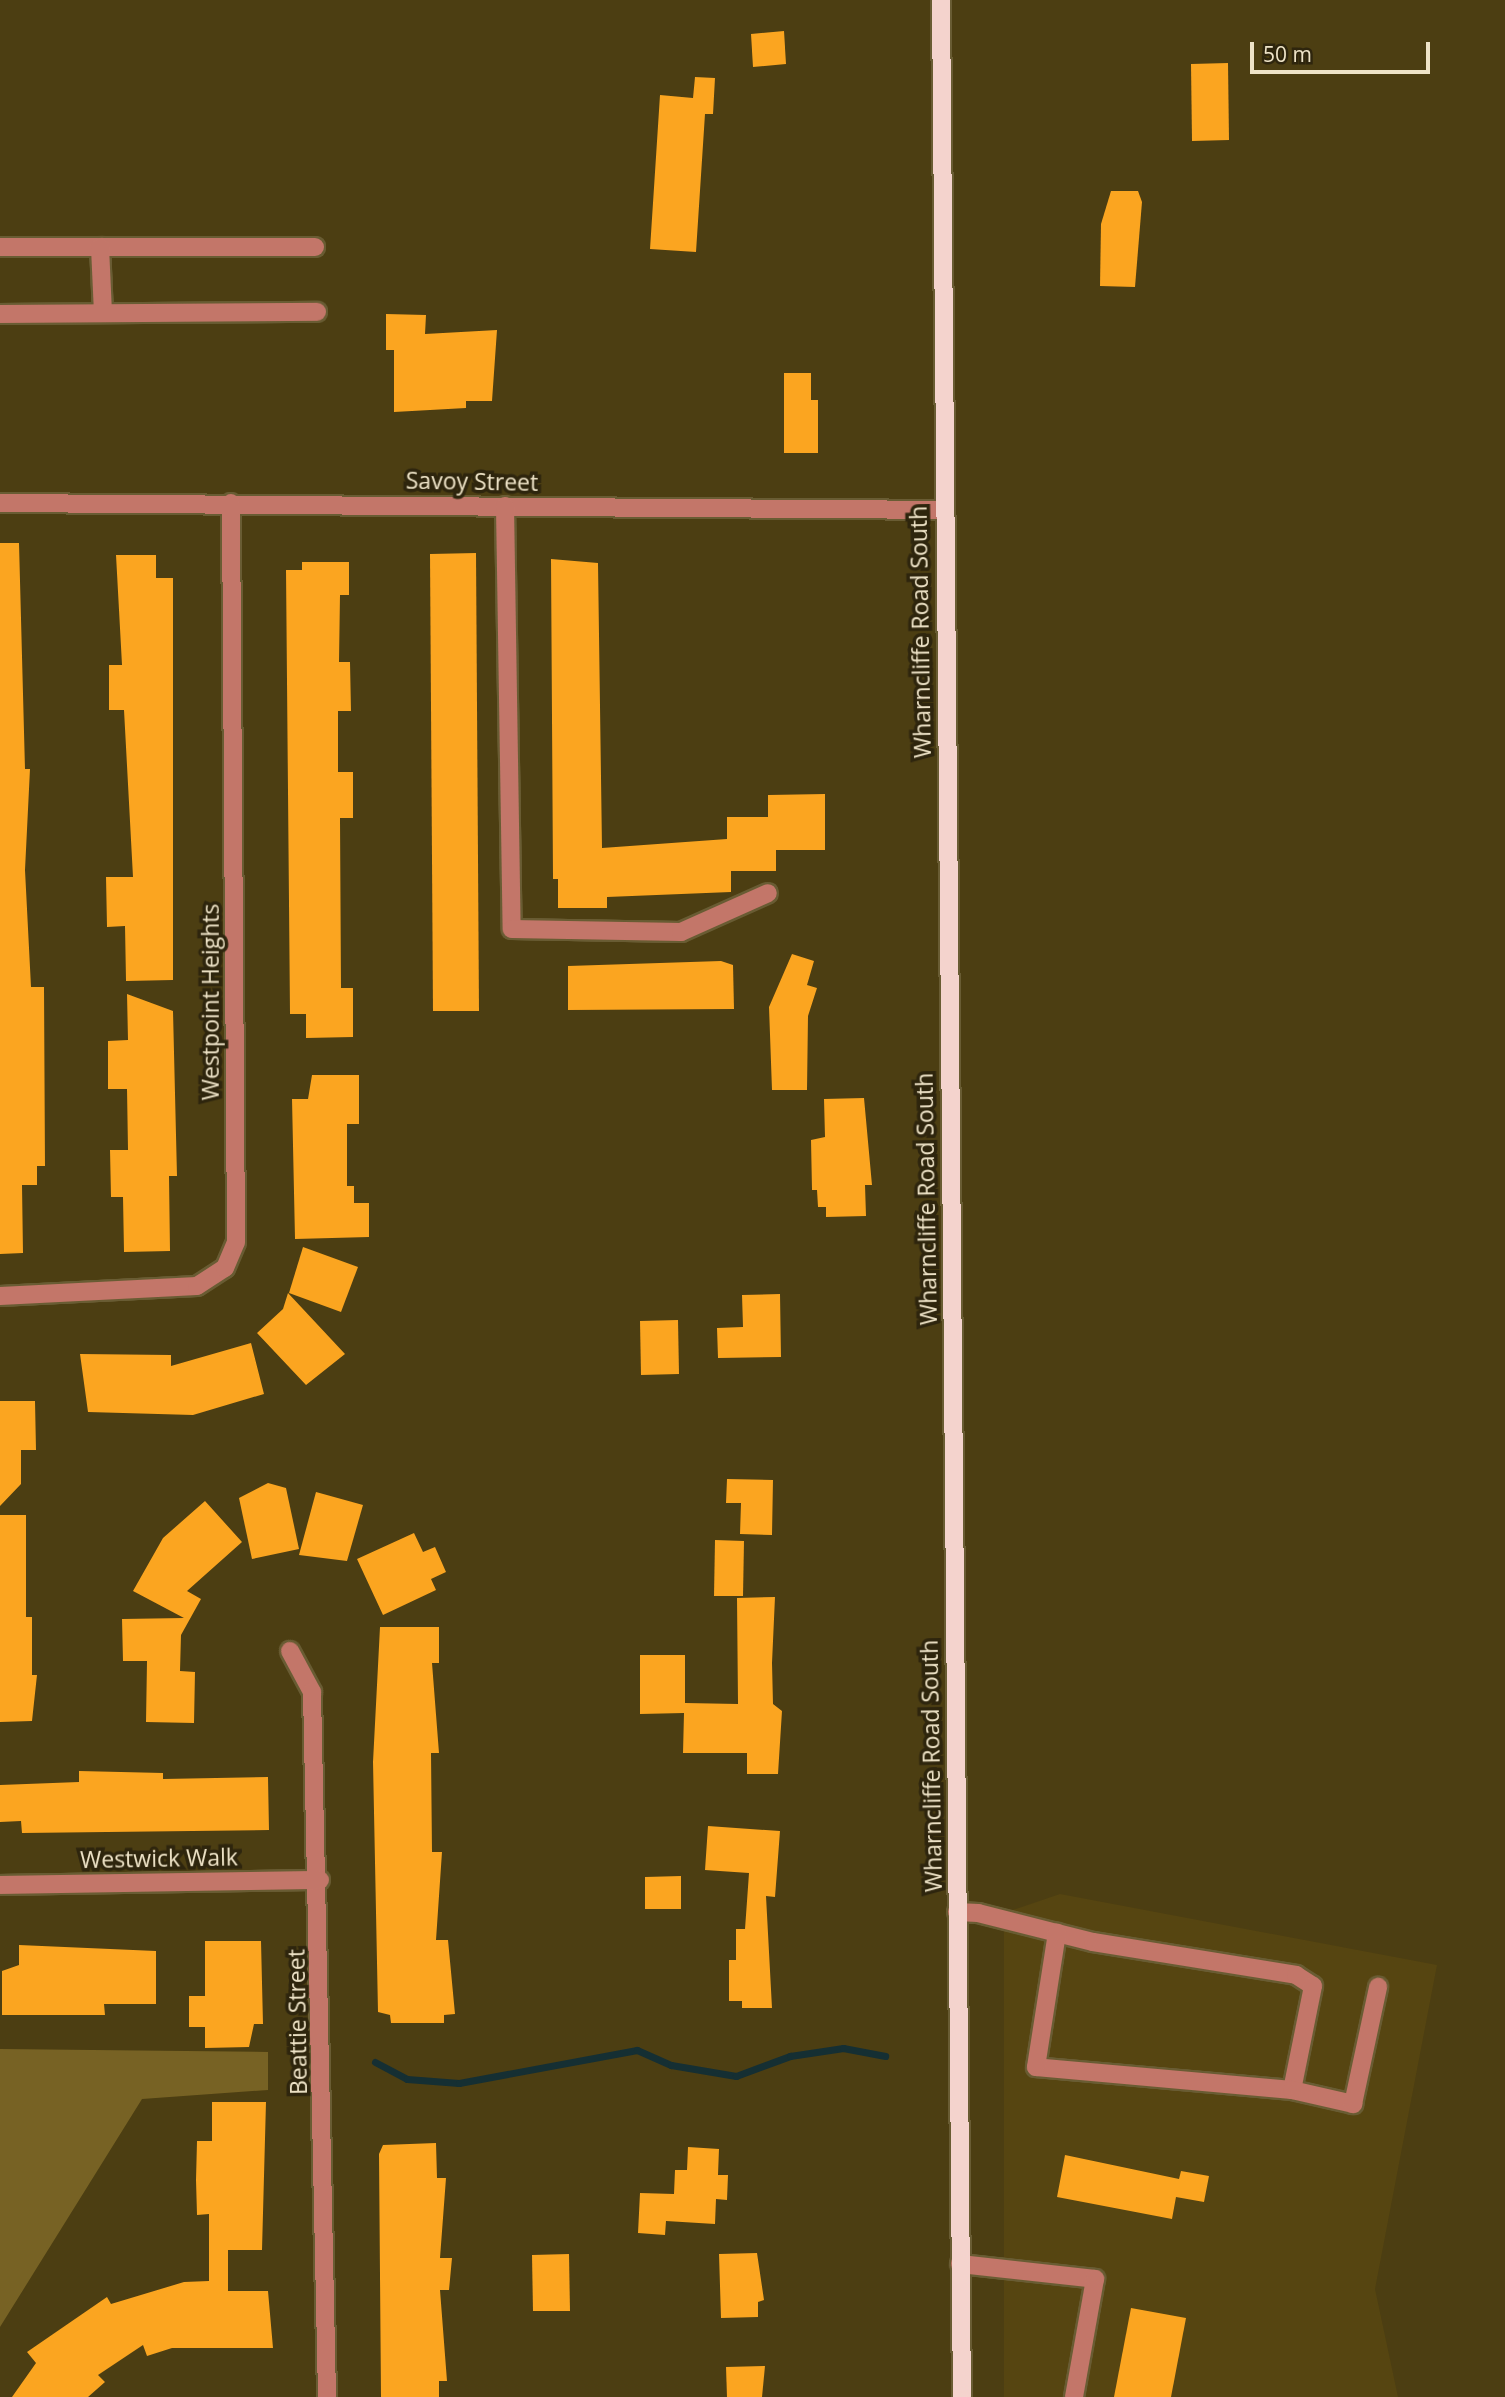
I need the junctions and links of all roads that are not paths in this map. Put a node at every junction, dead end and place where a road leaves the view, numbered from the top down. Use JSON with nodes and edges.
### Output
{"nodes":[{"id":1,"x":941,"y":0,"type":"edge"},
{"id":2,"x":0,"y":247,"type":"edge"},
{"id":3,"x":100,"y":247,"type":"junction"},
{"id":4,"x":315,"y":247,"type":"dead end"},
{"id":5,"x":103,"y":312,"type":"junction"},
{"id":6,"x":317,"y":312,"type":"dead end"},
{"id":7,"x":0,"y":314,"type":"edge"},
{"id":8,"x":0,"y":503,"type":"edge"},
{"id":9,"x":232,"y":503,"type":"junction"},
{"id":10,"x":505,"y":506,"type":"junction"},
{"id":11,"x":944,"y":510,"type":"junction"},
{"id":12,"x":768,"y":893,"type":"dead end"},
{"id":13,"x":0,"y":1296,"type":"edge"},
{"id":14,"x":290,"y":1651,"type":"dead end"},
{"id":15,"x":320,"y":1880,"type":"junction"},
{"id":16,"x":0,"y":1885,"type":"edge"},
{"id":17,"x":957,"y":1912,"type":"junction"},
{"id":18,"x":1057,"y":1933,"type":"junction"},
{"id":19,"x":1378,"y":1987,"type":"dead end"},
{"id":20,"x":1292,"y":2090,"type":"junction"},
{"id":21,"x":960,"y":2264,"type":"junction"},
{"id":22,"x":327,"y":2397,"type":"edge"},
{"id":23,"x":962,"y":2397,"type":"edge"},
{"id":24,"x":1074,"y":2397,"type":"edge"}],
"edges":[{"from":1,"to":11,"type":"main road","name":"Wharncliffe Road South"},
{"from":2,"to":3,"type":"street"},
{"from":3,"to":4,"type":"street"},
{"from":3,"to":5,"type":"street"},
{"from":5,"to":6,"type":"street"},
{"from":5,"to":7,"type":"street"},
{"from":8,"to":9,"type":"street","name":"Savoy Street"},
{"from":9,"to":10,"type":"street","name":"Savoy Street"},
{"from":9,"to":13,"type":"street","name":"Westpoint Heights"},
{"from":10,"to":11,"type":"street","name":"Savoy Street"},
{"from":10,"to":12,"type":"street"},
{"from":11,"to":17,"type":"main road","name":"Wharncliffe Road South"},
{"from":14,"to":15,"type":"street","name":"Beattie Street"},
{"from":15,"to":16,"type":"street","name":"Westwick Walk"},
{"from":15,"to":22,"type":"street","name":"Beattie Street"},
{"from":17,"to":18,"type":"street"},
{"from":17,"to":21,"type":"main road","name":"Wharncliffe Road South"},
{"from":18,"to":20,"type":"street"},
{"from":18,"to":20,"type":"street"},
{"from":19,"to":20,"type":"street"},
{"from":21,"to":23,"type":"main road","name":"Wharncliffe Road South"},
{"from":21,"to":24,"type":"street"}]}
